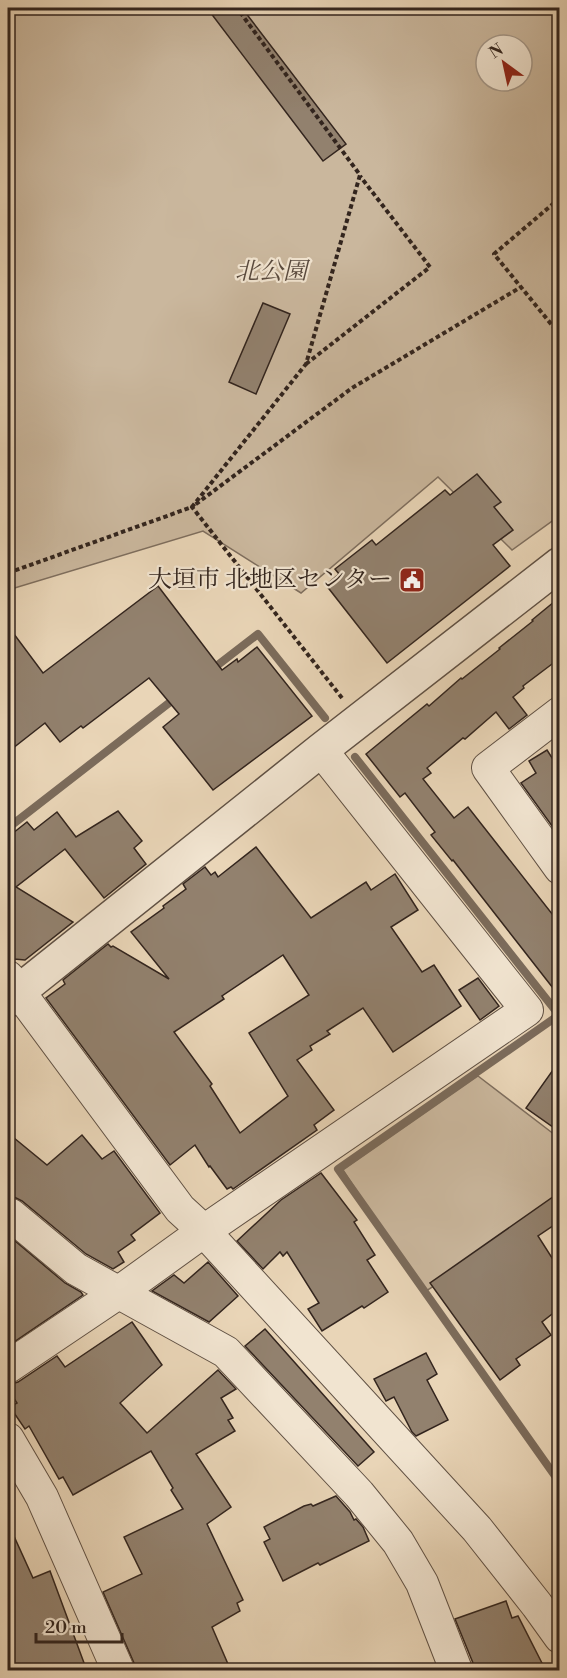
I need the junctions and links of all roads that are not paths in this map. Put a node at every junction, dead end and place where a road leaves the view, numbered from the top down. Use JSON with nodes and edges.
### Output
{"nodes":[{"id":1,"x":560,"y":564,"type":"edge"},
{"id":2,"x":560,"y":713,"type":"edge"},
{"id":3,"x":321,"y":750,"type":"junction"},
{"id":4,"x":560,"y":868,"type":"edge"},
{"id":5,"x":11,"y":989,"type":"edge"},
{"id":6,"x":8,"y":1214,"type":"edge"},
{"id":7,"x":204,"y":1231,"type":"junction"},
{"id":8,"x":118,"y":1293,"type":"junction"},
{"id":9,"x":8,"y":1367,"type":"edge"},
{"id":10,"x":8,"y":1439,"type":"edge"},
{"id":11,"x":560,"y":1637,"type":"edge"},
{"id":12,"x":118,"y":1671,"type":"edge"},
{"id":13,"x":456,"y":1671,"type":"edge"}],
"edges":[{"from":1,"to":3,"type":"street"},
{"from":2,"to":4,"type":"street"},
{"from":3,"to":5,"type":"street"},
{"from":3,"to":7,"type":"street"},
{"from":5,"to":7,"type":"street"},
{"from":6,"to":8,"type":"street"},
{"from":7,"to":8,"type":"street"},
{"from":7,"to":11,"type":"street"},
{"from":8,"to":9,"type":"street"},
{"from":8,"to":13,"type":"street"},
{"from":10,"to":12,"type":"street"}]}
